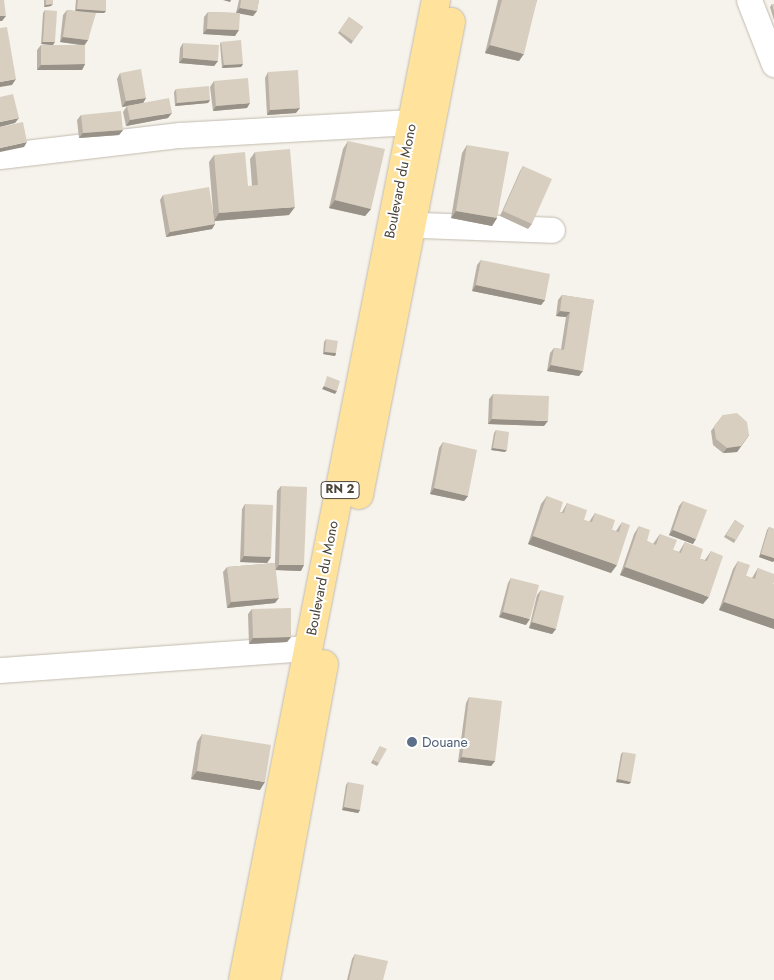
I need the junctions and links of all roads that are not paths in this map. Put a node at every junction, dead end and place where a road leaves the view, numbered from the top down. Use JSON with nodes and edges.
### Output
{"nodes":[{"id":1,"x":436,"y":0,"type":"edge"},
{"id":2,"x":455,"y":0,"type":"edge"},
{"id":3,"x":750,"y":0,"type":"edge"},
{"id":4,"x":774,"y":64,"type":"edge"},
{"id":5,"x":412,"y":122,"type":"junction"},
{"id":6,"x":0,"y":156,"type":"edge"},
{"id":7,"x":402,"y":226,"type":"junction"},
{"id":8,"x":552,"y":230,"type":"dead end"},
{"id":9,"x":308,"y":648,"type":"junction"},
{"id":10,"x":0,"y":670,"type":"edge"},
{"id":11,"x":242,"y":980,"type":"edge"},
{"id":12,"x":266,"y":980,"type":"edge"}],
"edges":[{"from":1,"to":5,"type":"main road","name":"Boulevard du Mono","number":"RN 2"},
{"from":2,"to":7,"type":"main road","name":"Boulevard du Mono","number":"RN 2"},
{"from":3,"to":4,"type":"street"},
{"from":5,"to":6,"type":"street"},
{"from":5,"to":7,"type":"main road","name":"Boulevard du Mono","number":"RN 2"},
{"from":7,"to":8,"type":"street"},
{"from":7,"to":9,"type":"main road","name":"Boulevard du Mono","number":"RN 2"},
{"from":7,"to":12,"type":"main road","name":"Boulevard du Mono","number":"RN 2"},
{"from":9,"to":10,"type":"street"},
{"from":9,"to":11,"type":"main road","name":"Boulevard du Mono","number":"RN 2"}]}
